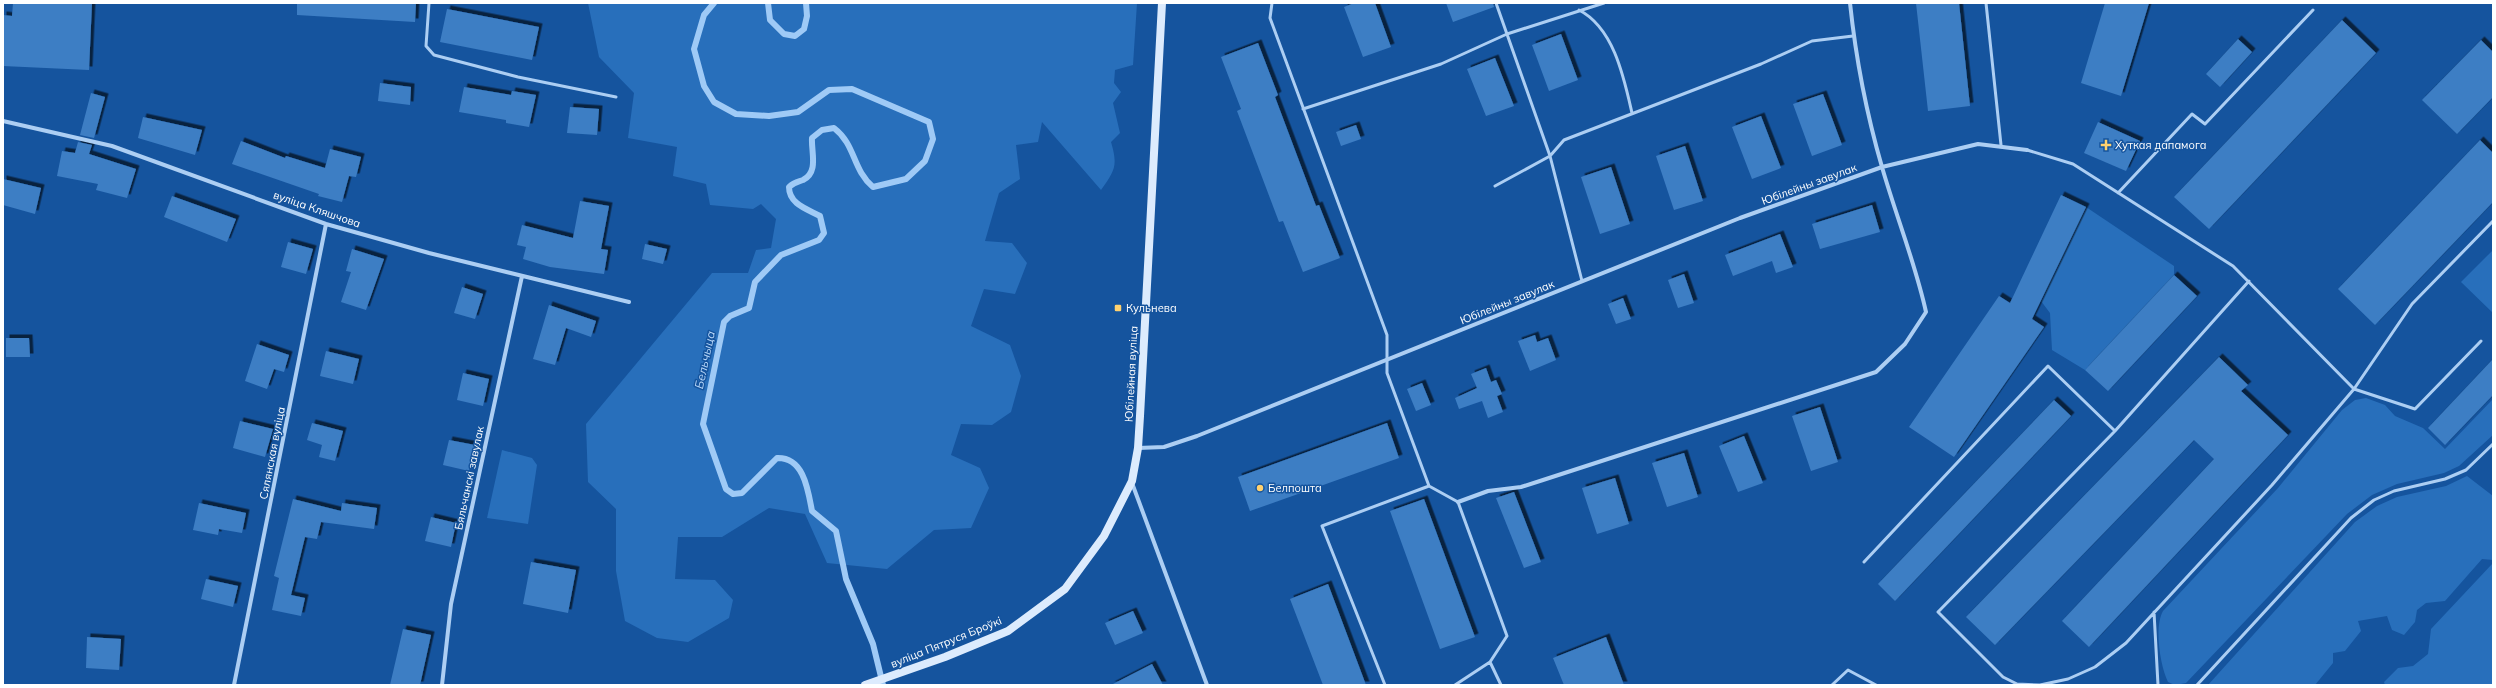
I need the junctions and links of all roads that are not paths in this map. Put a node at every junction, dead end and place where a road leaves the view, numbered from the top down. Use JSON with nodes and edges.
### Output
{"nodes":[{"id":1,"x":430,"y":3,"type":"edge"},
{"id":2,"x":1162,"y":3,"type":"edge"},
{"id":3,"x":1272,"y":3,"type":"edge"},
{"id":4,"x":1496,"y":3,"type":"edge"},
{"id":5,"x":1604,"y":3,"type":"edge"},
{"id":6,"x":1850,"y":3,"type":"edge"},
{"id":7,"x":1986,"y":3,"type":"edge"},
{"id":8,"x":1579,"y":10,"type":"junction"},
{"id":9,"x":2313,"y":10,"type":"dead end"},
{"id":10,"x":1507,"y":34,"type":"junction"},
{"id":11,"x":1854,"y":36,"type":"junction"},
{"id":12,"x":616,"y":97,"type":"dead end"},
{"id":13,"x":1303,"y":109,"type":"junction"},
{"id":14,"x":1632,"y":113,"type":"junction"},
{"id":15,"x":3,"y":121,"type":"edge"},
{"id":16,"x":2001,"y":145,"type":"junction"},
{"id":17,"x":2027,"y":150,"type":"joint"},
{"id":18,"x":1550,"y":156,"type":"junction"},
{"id":19,"x":1882,"y":167,"type":"junction"},
{"id":20,"x":1495,"y":186,"type":"dead end"},
{"id":21,"x":2118,"y":193,"type":"junction"},
{"id":22,"x":2493,"y":221,"type":"edge"},
{"id":23,"x":326,"y":224,"type":"junction"},
{"id":24,"x":522,"y":276,"type":"junction"},
{"id":25,"x":1582,"y":281,"type":"junction"},
{"id":26,"x":2250,"y":281,"type":"junction"},
{"id":27,"x":629,"y":302,"type":"dead end"},
{"id":28,"x":2481,"y":341,"type":"dead end"},
{"id":29,"x":1387,"y":359,"type":"junction"},
{"id":30,"x":2354,"y":389,"type":"junction"},
{"id":31,"x":2115,"y":430,"type":"junction"},
{"id":32,"x":2493,"y":444,"type":"edge"},
{"id":33,"x":1138,"y":448,"type":"junction"},
{"id":34,"x":1132,"y":482,"type":"junction"},
{"id":35,"x":1429,"y":486,"type":"junction"},
{"id":36,"x":1458,"y":502,"type":"junction"},
{"id":37,"x":1864,"y":562,"type":"dead end"},
{"id":38,"x":2154,"y":612,"type":"junction"},
{"id":39,"x":1490,"y":662,"type":"junction"},
{"id":40,"x":234,"y":685,"type":"edge"},
{"id":41,"x":442,"y":685,"type":"edge"},
{"id":42,"x":866,"y":685,"type":"edge"},
{"id":43,"x":1207,"y":685,"type":"edge"},
{"id":44,"x":1385,"y":685,"type":"edge"},
{"id":45,"x":1455,"y":685,"type":"edge"},
{"id":46,"x":1501,"y":685,"type":"edge"},
{"id":47,"x":1832,"y":685,"type":"edge"},
{"id":48,"x":1876,"y":685,"type":"edge"},
{"id":49,"x":2158,"y":685,"type":"edge"},
{"id":50,"x":2197,"y":685,"type":"edge"}],
"edges":[{"from":1,"to":12,"type":"lane"},
{"from":2,"to":33,"type":"main road","name":"Юбілейная вуліца"},
{"from":3,"to":13,"type":"lane"},
{"from":4,"to":10,"type":"lane"},
{"from":5,"to":8,"type":"lane"},
{"from":6,"to":11,"type":"street"},
{"from":7,"to":16,"type":"lane"},
{"from":8,"to":10,"type":"lane"},
{"from":8,"to":14,"type":"lane"},
{"from":9,"to":21,"type":"lane"},
{"from":10,"to":13,"type":"lane"},
{"from":10,"to":18,"type":"lane"},
{"from":11,"to":14,"type":"lane"},
{"from":11,"to":19,"type":"street"},
{"from":13,"to":29,"type":"lane"},
{"from":14,"to":18,"type":"lane"},
{"from":15,"to":23,"type":"street","name":"вуліца Кляшчова"},
{"from":16,"to":17,"type":"street","name":"Юбілейны завулак"},
{"from":16,"to":19,"type":"street","name":"Юбілейны завулак"},
{"from":17,"to":21,"type":"lane"},
{"from":18,"to":20,"type":"lane"},
{"from":18,"to":25,"type":"lane"},
{"from":19,"to":25,"type":"street","name":"Юбілейны завулак"},
{"from":19,"to":36,"type":"street"},
{"from":21,"to":26,"type":"lane"},
{"from":22,"to":30,"type":"lane"},
{"from":23,"to":24,"type":"street","name":"вуліца Кляшчова"},
{"from":23,"to":40,"type":"street","name":"Сялянская вуліца"},
{"from":24,"to":27,"type":"street","name":"вуліца Кляшчова"},
{"from":24,"to":41,"type":"street","name":"Бяльчанскі завулак"},
{"from":25,"to":29,"type":"street","name":"Юбілейны завулак"},
{"from":26,"to":30,"type":"lane"},
{"from":26,"to":31,"type":"lane"},
{"from":28,"to":30,"type":"lane"},
{"from":29,"to":33,"type":"street","name":"Юбілейны завулак"},
{"from":29,"to":35,"type":"lane"},
{"from":30,"to":38,"type":"lane"},
{"from":31,"to":37,"type":"lane"},
{"from":31,"to":38,"type":"lane"},
{"from":32,"to":50,"type":"lane"},
{"from":33,"to":34,"type":"main road","name":"Юбілейная вуліца"},
{"from":34,"to":42,"type":"main road","name":"вуліца Пятруся Броўкі"},
{"from":34,"to":43,"type":"street"},
{"from":35,"to":36,"type":"lane"},
{"from":35,"to":44,"type":"lane"},
{"from":36,"to":39,"type":"lane"},
{"from":38,"to":49,"type":"lane"},
{"from":39,"to":45,"type":"lane"},
{"from":39,"to":46,"type":"lane"},
{"from":47,"to":48,"type":"lane"}]}
